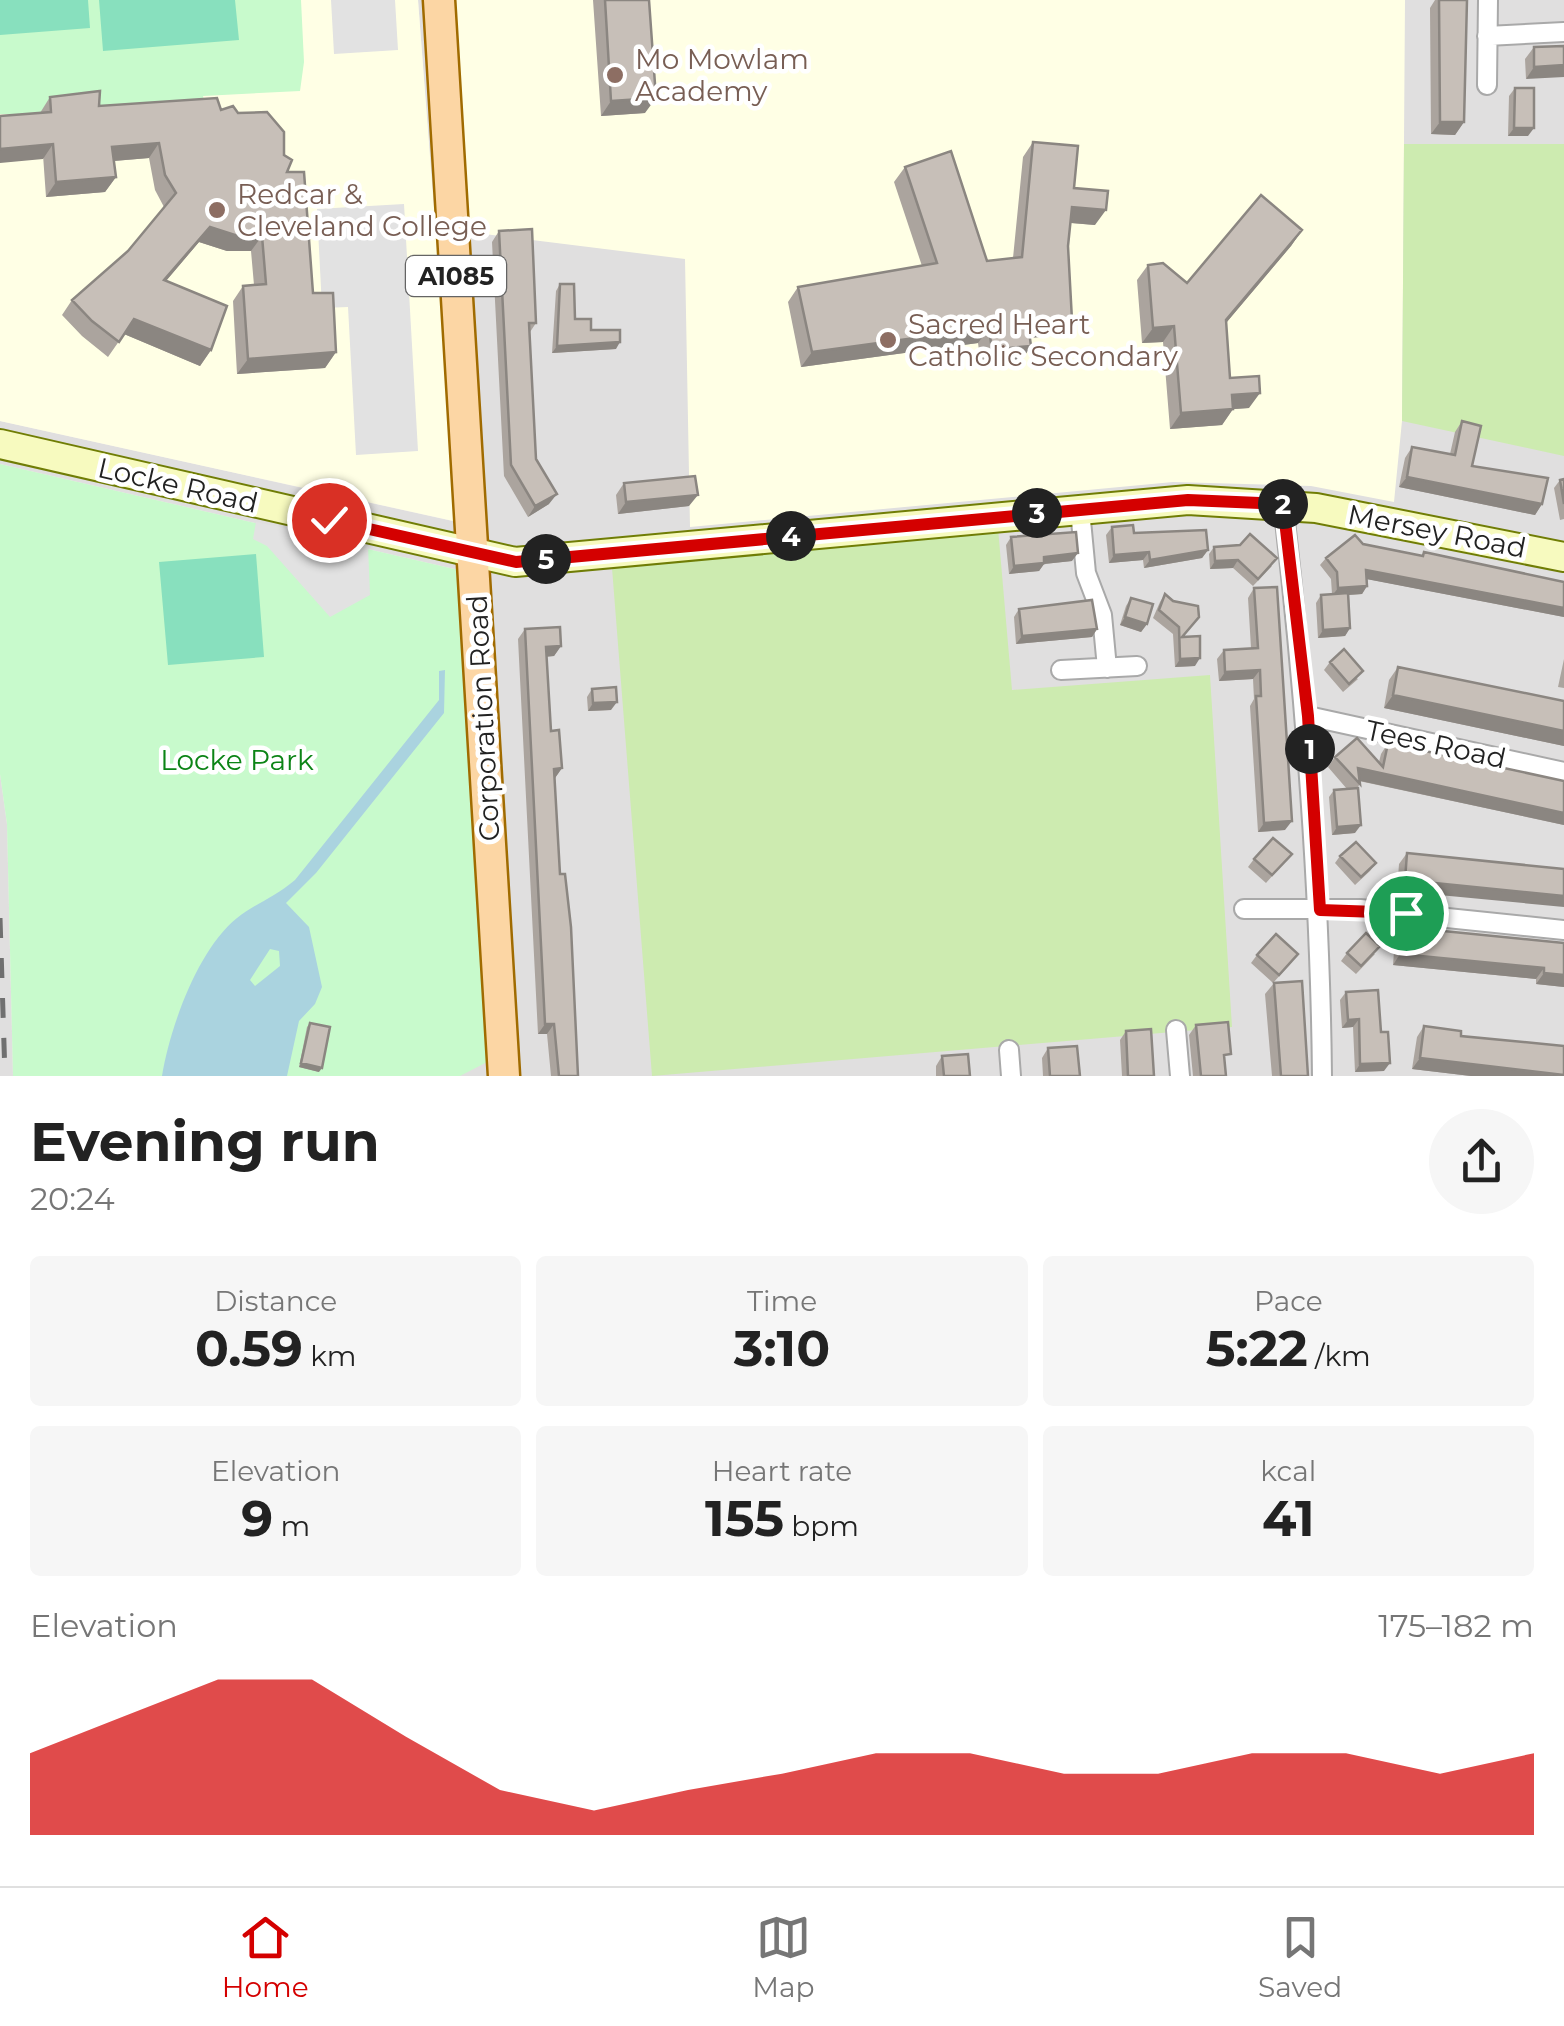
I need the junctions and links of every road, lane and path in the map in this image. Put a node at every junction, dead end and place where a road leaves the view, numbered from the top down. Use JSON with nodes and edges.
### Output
{"nodes":[{"id":1,"x":439,"y":0,"type":"edge"},
{"id":2,"x":1488,"y":0,"type":"edge"},
{"id":3,"x":1564,"y":32,"type":"edge"},
{"id":4,"x":1487,"y":36,"type":"junction"},
{"id":5,"x":1487,"y":85,"type":"dead end"},
{"id":6,"x":0,"y":444,"type":"edge"},
{"id":7,"x":1283,"y":504,"type":"junction"},
{"id":8,"x":1080,"y":510,"type":"junction"},
{"id":9,"x":474,"y":553,"type":"junction"},
{"id":10,"x":1564,"y":557,"type":"edge"},
{"id":11,"x":1137,"y":666,"type":"dead end"},
{"id":12,"x":1107,"y":668,"type":"junction"},
{"id":13,"x":1061,"y":670,"type":"dead end"},
{"id":14,"x":1308,"y":716,"type":"junction"},
{"id":15,"x":1564,"y":772,"type":"edge"},
{"id":16,"x":1244,"y":908,"type":"dead end"},
{"id":17,"x":1320,"y":910,"type":"junction"},
{"id":18,"x":1564,"y":930,"type":"edge"},
{"id":19,"x":1176,"y":1030,"type":"dead end"},
{"id":20,"x":1009,"y":1050,"type":"dead end"},
{"id":21,"x":504,"y":1076,"type":"edge"},
{"id":22,"x":1010,"y":1076,"type":"edge"},
{"id":23,"x":1180,"y":1076,"type":"edge"},
{"id":24,"x":1322,"y":1076,"type":"edge"}],
"edges":[{"from":1,"to":9,"type":"main road","name":"Corporation Road","number":"A1085"},
{"from":2,"to":4,"type":"street"},
{"from":3,"to":4,"type":"street"},
{"from":4,"to":5,"type":"street"},
{"from":6,"to":9,"type":"street","name":"Locke Road"},
{"from":7,"to":8,"type":"street","name":"Mersey Road"},
{"from":7,"to":10,"type":"street","name":"Mersey Road"},
{"from":7,"to":14,"type":"street"},
{"from":8,"to":9,"type":"street","name":"Mersey Road"},
{"from":8,"to":12,"type":"street"},
{"from":9,"to":21,"type":"main road","name":"Corporation Road","number":"A1085"},
{"from":11,"to":12,"type":"street"},
{"from":12,"to":13,"type":"street"},
{"from":14,"to":15,"type":"street","name":"Tees Road"},
{"from":14,"to":17,"type":"street"},
{"from":16,"to":17,"type":"street"},
{"from":17,"to":18,"type":"street"},
{"from":17,"to":24,"type":"street"},
{"from":19,"to":23,"type":"street"},
{"from":20,"to":22,"type":"street"}]}
